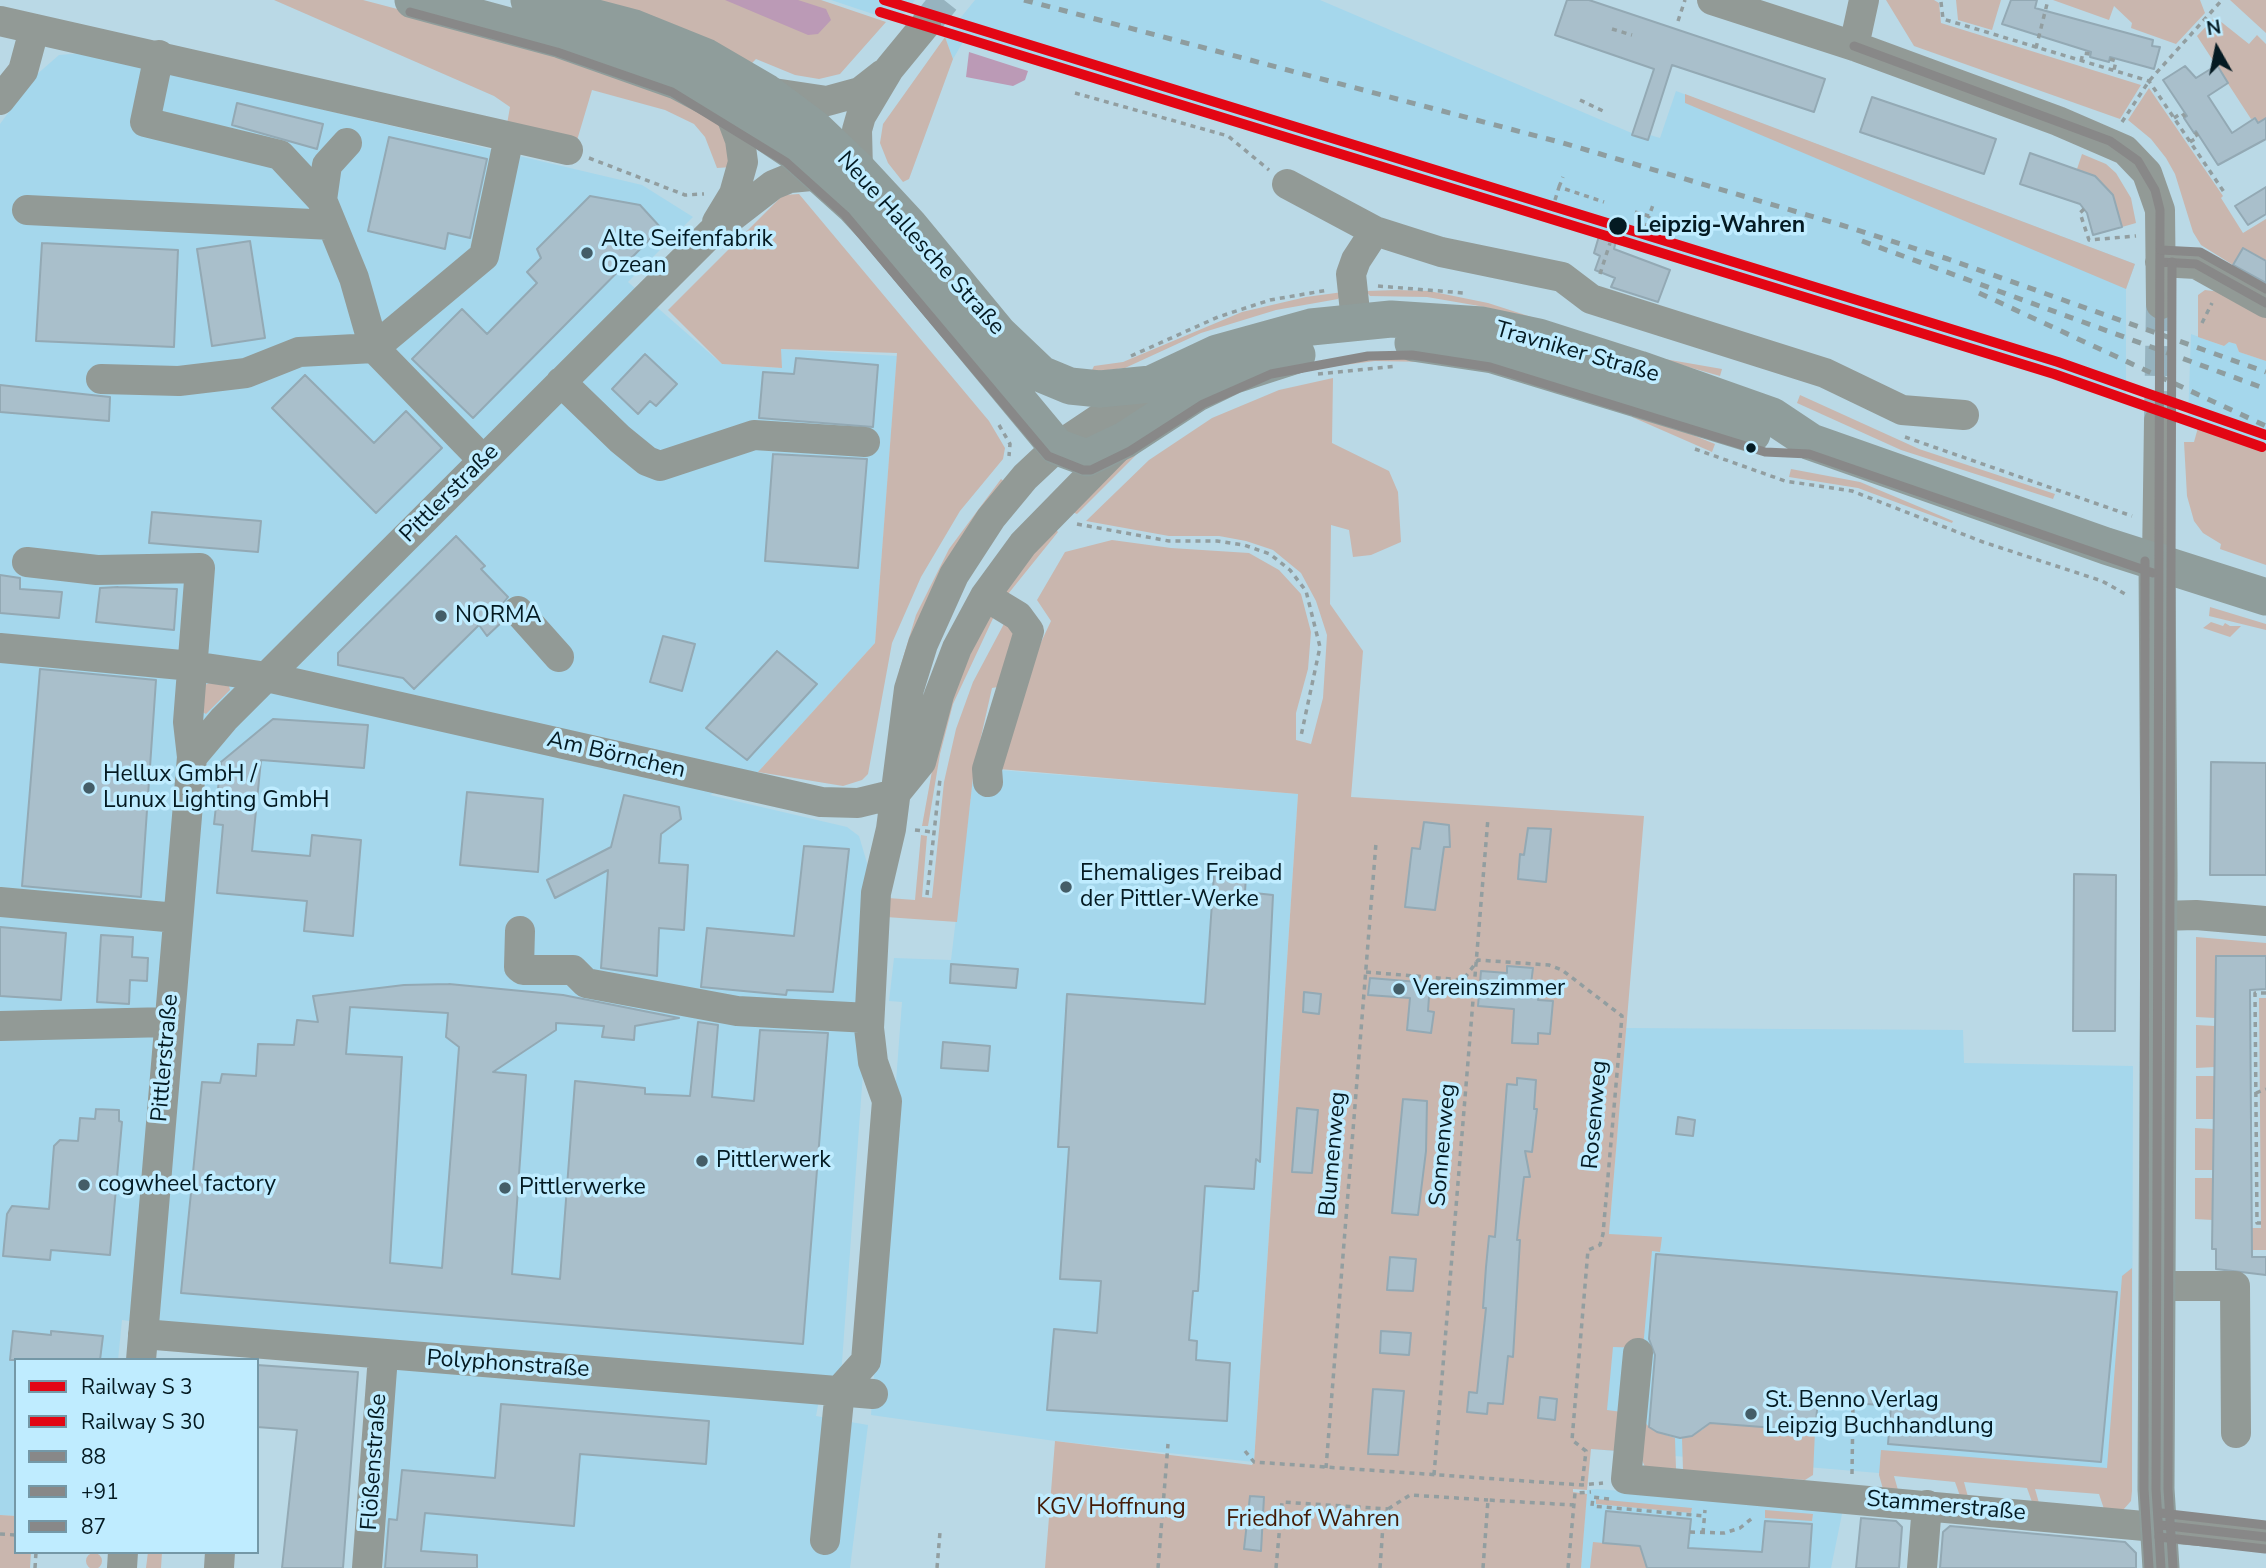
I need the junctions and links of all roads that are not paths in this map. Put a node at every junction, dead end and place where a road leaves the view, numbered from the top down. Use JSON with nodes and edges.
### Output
{"nodes":[{"id":1,"x":413,"y":0,"type":"edge"},
{"id":2,"x":529,"y":0,"type":"edge"},
{"id":3,"x":1712,"y":0,"type":"edge"},
{"id":4,"x":1864,"y":0,"type":"edge"},
{"id":5,"x":0,"y":21,"type":"edge"},
{"id":6,"x":926,"y":24,"type":"tunnel mouth"},
{"id":7,"x":34,"y":30,"type":"junction"},
{"id":8,"x":1853,"y":46,"type":"junction"},
{"id":9,"x":159,"y":55,"type":"junction"},
{"id":10,"x":889,"y":69,"type":"junction"},
{"id":11,"x":766,"y":92,"type":"junction"},
{"id":12,"x":0,"y":100,"type":"edge"},
{"id":13,"x":728,"y":108,"type":"junction"},
{"id":14,"x":509,"y":137,"type":"junction"},
{"id":15,"x":347,"y":143,"type":"dead end"},
{"id":16,"x":568,"y":150,"type":"road end"},
{"id":17,"x":858,"y":170,"type":"junction"},
{"id":18,"x":822,"y":176,"type":"junction"},
{"id":19,"x":1287,"y":184,"type":"road end"},
{"id":20,"x":27,"y":210,"type":"dead end"},
{"id":21,"x":327,"y":213,"type":"junction"},
{"id":22,"x":1375,"y":230,"type":"junction"},
{"id":23,"x":711,"y":233,"type":"junction"},
{"id":24,"x":2160,"y":262,"type":"junction"},
{"id":25,"x":2266,"y":303,"type":"edge"},
{"id":26,"x":2161,"y":304,"type":"tunnel mouth"},
{"id":27,"x":1356,"y":321,"type":"junction"},
{"id":28,"x":374,"y":348,"type":"junction"},
{"id":29,"x":1041,"y":374,"type":"junction"},
{"id":30,"x":101,"y":379,"type":"dead end"},
{"id":31,"x":561,"y":382,"type":"junction"},
{"id":32,"x":1151,"y":384,"type":"junction"},
{"id":33,"x":1964,"y":415,"type":"dead end"},
{"id":34,"x":2159,"y":421,"type":"tunnel mouth"},
{"id":35,"x":865,"y":442,"type":"dead end"},
{"id":36,"x":1811,"y":442,"type":"junction"},
{"id":37,"x":483,"y":460,"type":"junction"},
{"id":38,"x":1077,"y":467,"type":"junction"},
{"id":39,"x":2157,"y":561,"type":"junction"},
{"id":40,"x":27,"y":562,"type":"dead end"},
{"id":41,"x":985,"y":596,"type":"junction"},
{"id":42,"x":2266,"y":597,"type":"edge"},
{"id":43,"x":518,"y":611,"type":"dead end"},
{"id":44,"x":0,"y":648,"type":"edge"},
{"id":45,"x":559,"y":657,"type":"dead end"},
{"id":46,"x":192,"y":666,"type":"junction"},
{"id":47,"x":267,"y":677,"type":"junction"},
{"id":48,"x":192,"y":757,"type":"junction"},
{"id":49,"x":988,"y":782,"type":"dead end"},
{"id":50,"x":895,"y":794,"type":"junction"},
{"id":51,"x":0,"y":902,"type":"edge"},
{"id":52,"x":2159,"y":916,"type":"junction"},
{"id":53,"x":177,"y":919,"type":"junction"},
{"id":54,"x":2266,"y":921,"type":"edge"},
{"id":55,"x":520,"y":931,"type":"dead end"},
{"id":56,"x":869,"y":1018,"type":"junction"},
{"id":57,"x":169,"y":1022,"type":"junction"},
{"id":58,"x":0,"y":1026,"type":"edge"},
{"id":59,"x":2157,"y":1286,"type":"junction"},
{"id":60,"x":142,"y":1347,"type":"edge"},
{"id":61,"x":1638,"y":1353,"type":"dead end"},
{"id":62,"x":383,"y":1356,"type":"junction"},
{"id":63,"x":840,"y":1390,"type":"junction"},
{"id":64,"x":873,"y":1394,"type":"dead end"},
{"id":65,"x":2236,"y":1433,"type":"dead end"},
{"id":66,"x":1927,"y":1505,"type":"junction"},
{"id":67,"x":2160,"y":1525,"type":"junction"},
{"id":68,"x":2266,"y":1536,"type":"edge"},
{"id":69,"x":825,"y":1540,"type":"dead end"},
{"id":70,"x":367,"y":1568,"type":"edge"},
{"id":71,"x":1922,"y":1568,"type":"edge"},
{"id":72,"x":2161,"y":1568,"type":"edge"}],
"edges":[{"from":1,"to":13,"type":"main road","name":"Neue Hallesche Straße"},
{"from":2,"to":11,"type":"main road","name":"Neue Hallesche Straße"},
{"from":3,"to":8,"type":"street"},
{"from":4,"to":8,"type":"street"},
{"from":5,"to":7,"type":"street"},
{"from":6,"to":10,"type":"street"},
{"from":7,"to":9,"type":"street"},
{"from":7,"to":12,"type":"street"},
{"from":8,"to":24,"type":"street"},
{"from":9,"to":14,"type":"street"},
{"from":9,"to":21,"type":"street"},
{"from":10,"to":11,"type":"street"},
{"from":10,"to":17,"type":"street"},
{"from":11,"to":17,"type":"main road","name":"Neue Hallesche Straße"},
{"from":13,"to":18,"type":"main road","name":"Neue Hallesche Straße"},
{"from":13,"to":23,"type":"street","name":"Pittlerstraße"},
{"from":14,"to":16,"type":"street"},
{"from":14,"to":28,"type":"street"},
{"from":15,"to":21,"type":"street"},
{"from":17,"to":29,"type":"main road","name":"Neue Hallesche Straße"},
{"from":18,"to":23,"type":"street","name":"Pittlerstraße"},
{"from":18,"to":38,"type":"main road","name":"Neue Hallesche Straße"},
{"from":19,"to":22,"type":"street"},
{"from":20,"to":21,"type":"street"},
{"from":21,"to":28,"type":"street"},
{"from":22,"to":27,"type":"street"},
{"from":22,"to":33,"type":"street"},
{"from":23,"to":31,"type":"street","name":"Pittlerstraße"},
{"from":24,"to":25,"type":"street"},
{"from":24,"to":26,"type":"street"},
{"from":27,"to":32,"type":"main road","name":"Travniker Straße"},
{"from":27,"to":36,"type":"main road","name":"Travniker Straße"},
{"from":28,"to":30,"type":"street"},
{"from":28,"to":37,"type":"street"},
{"from":29,"to":32,"type":"main road"},
{"from":29,"to":38,"type":"street"},
{"from":31,"to":35,"type":"street"},
{"from":31,"to":37,"type":"street","name":"Pittlerstraße"},
{"from":32,"to":38,"type":"street","name":"Travniker Straße"},
{"from":34,"to":39,"type":"street"},
{"from":36,"to":38,"type":"main road","name":"Travniker Straße"},
{"from":36,"to":39,"type":"main road","name":"Travniker Straße"},
{"from":37,"to":47,"type":"street","name":"Pittlerstraße"},
{"from":38,"to":41,"type":"street","name":"Travniker Straße"},
{"from":38,"to":50,"type":"street","name":"Travniker Straße"},
{"from":39,"to":42,"type":"main road","name":"Travniker Straße"},
{"from":39,"to":52,"type":"main road"},
{"from":40,"to":46,"type":"street"},
{"from":41,"to":49,"type":"street"},
{"from":41,"to":50,"type":"street","name":"Travniker Straße"},
{"from":43,"to":45,"type":"street"},
{"from":44,"to":46,"type":"street","name":"Am Börnchen"},
{"from":46,"to":47,"type":"street","name":"Am Börnchen"},
{"from":46,"to":48,"type":"street","name":"Pittlerstraße"},
{"from":47,"to":48,"type":"street","name":"Pittlerstraße"},
{"from":47,"to":50,"type":"street","name":"Am Börnchen"},
{"from":48,"to":53,"type":"street","name":"Pittlerstraße"},
{"from":50,"to":56,"type":"street"},
{"from":51,"to":53,"type":"street"},
{"from":52,"to":54,"type":"street"},
{"from":52,"to":59,"type":"main road"},
{"from":53,"to":57,"type":"street","name":"Pittlerstraße"},
{"from":55,"to":56,"type":"street"},
{"from":56,"to":63,"type":"street"},
{"from":57,"to":58,"type":"street"},
{"from":57,"to":60,"type":"street","name":"Pittlerstraße"},
{"from":59,"to":65,"type":"street"},
{"from":59,"to":67,"type":"main road"},
{"from":60,"to":62,"type":"street","name":"Polyphonstraße"},
{"from":61,"to":66,"type":"street","name":"Stammerstraße"},
{"from":62,"to":63,"type":"street","name":"Polyphonstraße"},
{"from":62,"to":70,"type":"street","name":"Flößenstraße"},
{"from":63,"to":64,"type":"street","name":"Polyphonstraße"},
{"from":63,"to":69,"type":"street"},
{"from":66,"to":67,"type":"street","name":"Stammerstraße"},
{"from":66,"to":71,"type":"street"},
{"from":67,"to":68,"type":"street","name":"Stammerstraße"},
{"from":67,"to":72,"type":"main road"}]}
